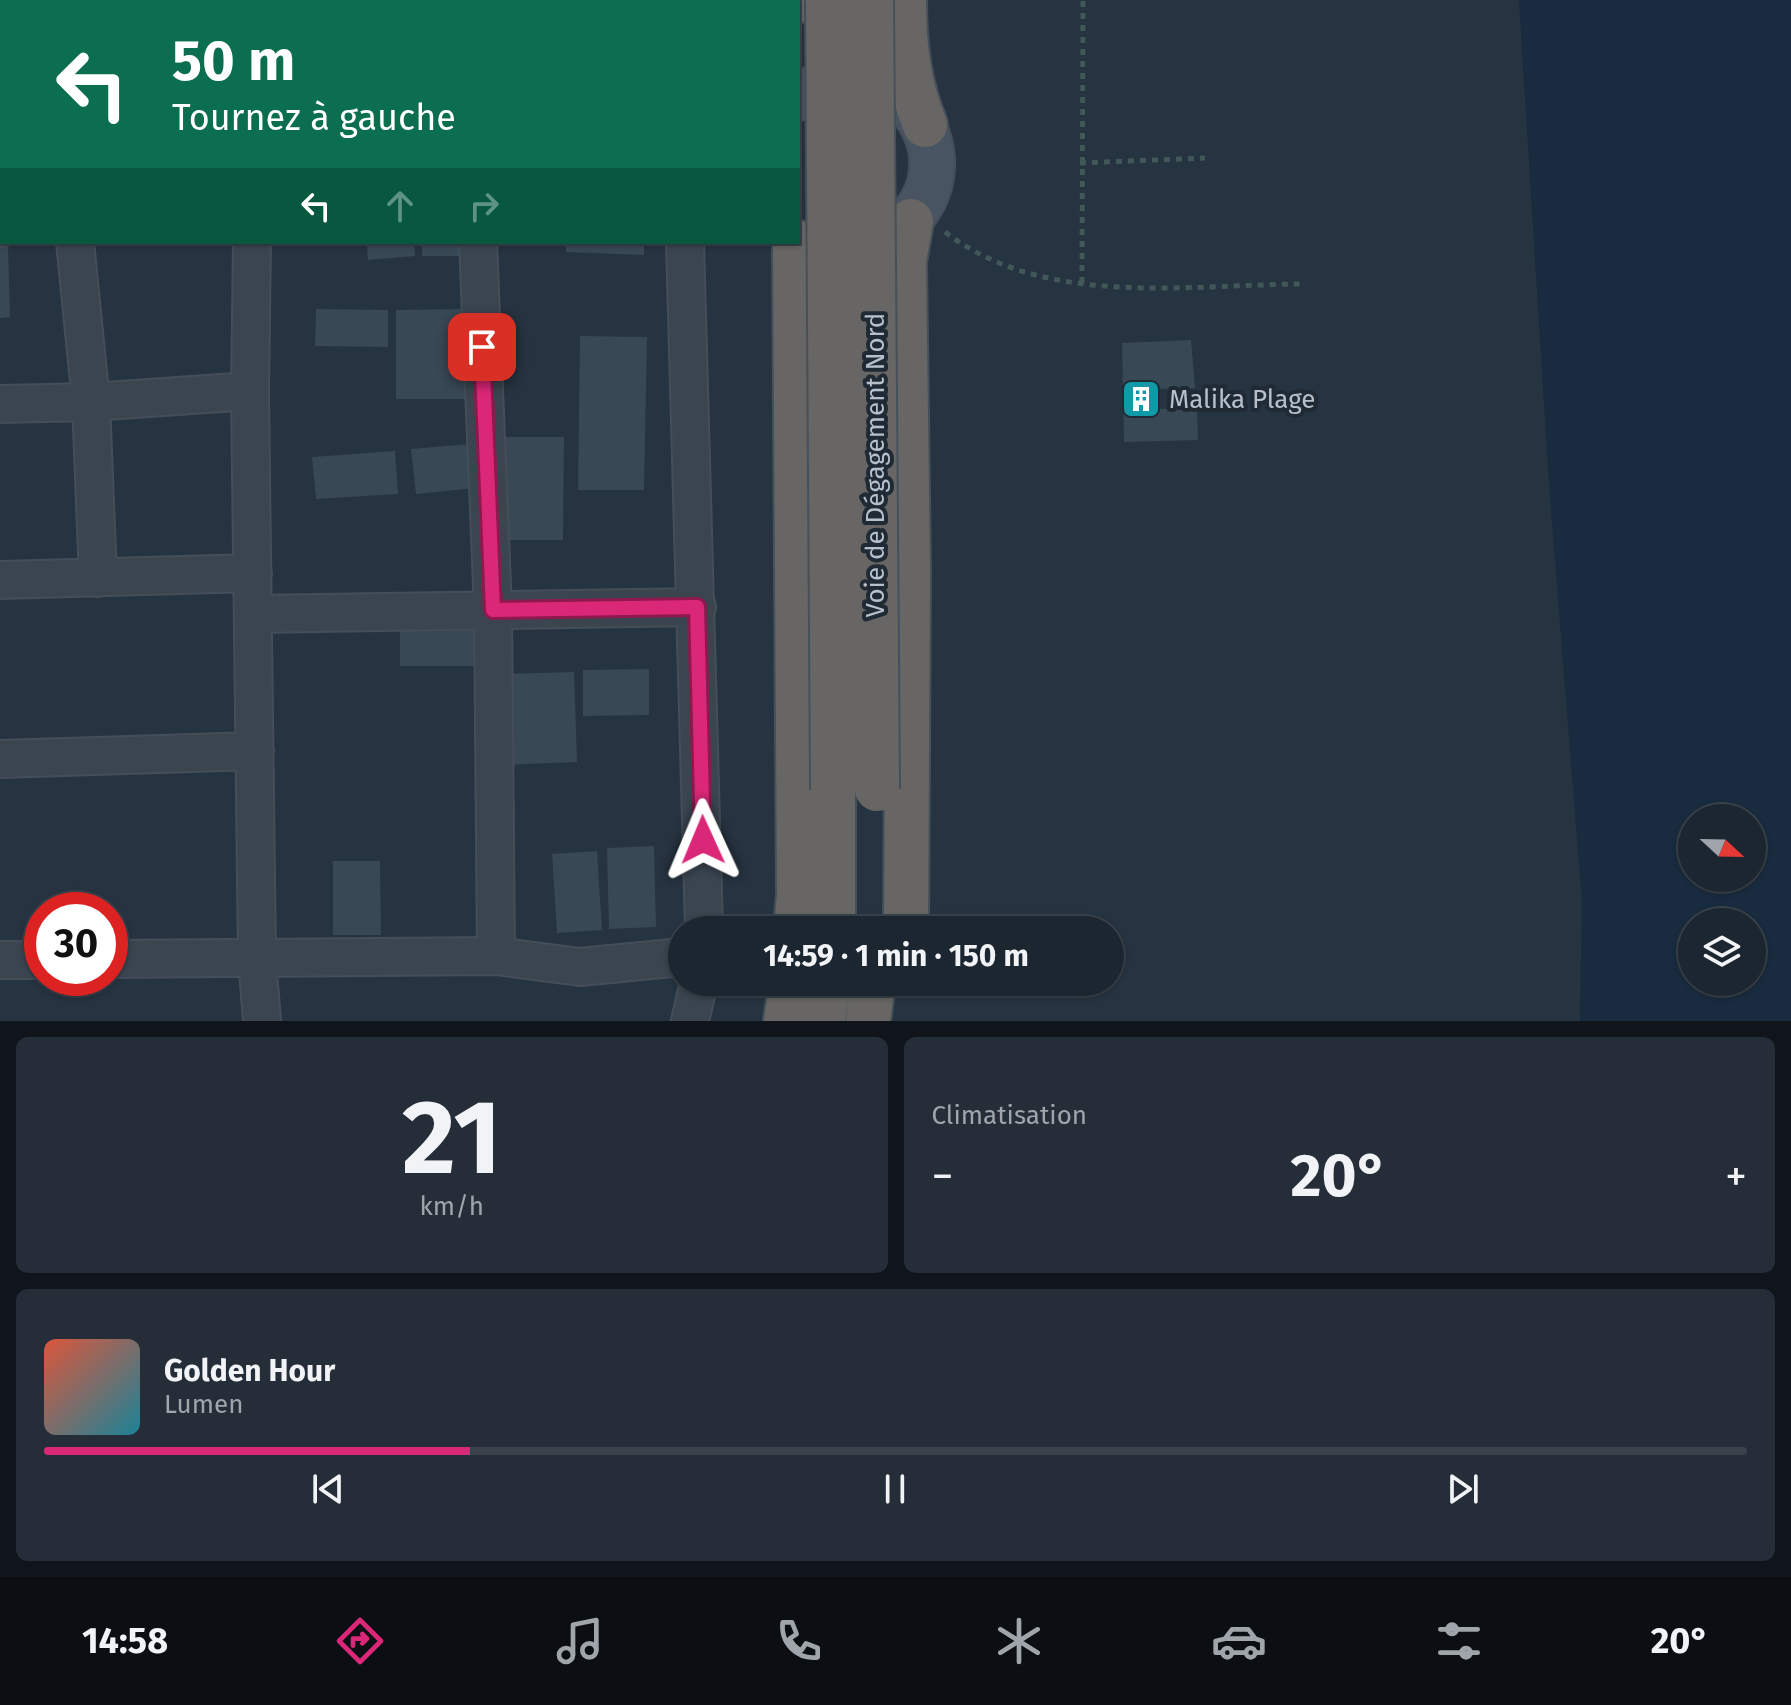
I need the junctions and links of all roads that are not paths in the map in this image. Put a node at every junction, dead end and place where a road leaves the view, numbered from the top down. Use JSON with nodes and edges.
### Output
{"nodes":[{"id":1,"x":828,"y":0,"type":"edge"},
{"id":2,"x":871,"y":0,"type":"edge"},
{"id":3,"x":904,"y":0,"type":"edge"},
{"id":4,"x":800,"y":97,"type":"edge"},
{"id":5,"x":925,"y":125,"type":"junction"},
{"id":6,"x":916,"y":212,"type":"junction"},
{"id":7,"x":800,"y":229,"type":"edge"},
{"id":8,"x":75,"y":244,"type":"edge"},
{"id":9,"x":252,"y":244,"type":"edge"},
{"id":10,"x":478,"y":244,"type":"edge"},
{"id":11,"x":685,"y":244,"type":"edge"},
{"id":12,"x":795,"y":244,"type":"edge"},
{"id":13,"x":250,"y":391,"type":"junction"},
{"id":14,"x":91,"y":402,"type":"junction"},
{"id":15,"x":0,"y":404,"type":"edge"},
{"id":16,"x":253,"y":573,"type":"junction"},
{"id":17,"x":98,"y":578,"type":"junction"},
{"id":18,"x":0,"y":580,"type":"edge"},
{"id":19,"x":697,"y":607,"type":"junction"},
{"id":20,"x":493,"y":610,"type":"junction"},
{"id":21,"x":254,"y":614,"type":"junction"},
{"id":22,"x":255,"y":751,"type":"junction"},
{"id":23,"x":0,"y":759,"type":"edge"},
{"id":24,"x":704,"y":916,"type":"edge"},
{"id":25,"x":797,"y":916,"type":"edge"},
{"id":26,"x":833,"y":916,"type":"edge"},
{"id":27,"x":875,"y":916,"type":"edge"},
{"id":28,"x":906,"y":916,"type":"edge"},
{"id":29,"x":496,"y":956,"type":"junction"},
{"id":30,"x":257,"y":958,"type":"junction"},
{"id":31,"x":668,"y":958,"type":"edge"},
{"id":32,"x":128,"y":959,"type":"edge"},
{"id":33,"x":0,"y":960,"type":"edge"},
{"id":34,"x":24,"y":960,"type":"edge"},
{"id":35,"x":696,"y":996,"type":"edge"},
{"id":36,"x":790,"y":996,"type":"edge"},
{"id":37,"x":827,"y":996,"type":"edge"},
{"id":38,"x":871,"y":996,"type":"edge"},
{"id":39,"x":900,"y":996,"type":"edge"},
{"id":40,"x":262,"y":1021,"type":"edge"},
{"id":41,"x":690,"y":1021,"type":"edge"},
{"id":42,"x":786,"y":1021,"type":"edge"},
{"id":43,"x":823,"y":1021,"type":"edge"},
{"id":44,"x":868,"y":1021,"type":"edge"},
{"id":45,"x":897,"y":1021,"type":"edge"}],
"edges":[{"from":1,"to":26,"type":"highway","name":"Voie de Dégagement Nord","bridge":true},
{"from":2,"to":27,"type":"highway","name":"Voie de Dégagement Nord","bridge":true},
{"from":3,"to":5,"type":"highway"},
{"from":4,"to":5,"type":"main road"},
{"from":5,"to":6,"type":"main road"},
{"from":6,"to":7,"type":"main road"},
{"from":6,"to":28,"type":"highway"},
{"from":8,"to":14,"type":"street"},
{"from":9,"to":13,"type":"street"},
{"from":10,"to":20,"type":"street"},
{"from":11,"to":19,"type":"street"},
{"from":12,"to":25,"type":"highway"},
{"from":13,"to":14,"type":"street"},
{"from":13,"to":16,"type":"street"},
{"from":14,"to":15,"type":"street"},
{"from":14,"to":17,"type":"street"},
{"from":16,"to":17,"type":"street"},
{"from":16,"to":21,"type":"street"},
{"from":17,"to":18,"type":"street"},
{"from":19,"to":20,"type":"street"},
{"from":19,"to":24,"type":"street"},
{"from":20,"to":21,"type":"street"},
{"from":20,"to":29,"type":"street"},
{"from":21,"to":22,"type":"street"},
{"from":22,"to":23,"type":"street"},
{"from":22,"to":30,"type":"street"},
{"from":29,"to":30,"type":"street"},
{"from":29,"to":31,"type":"street"},
{"from":30,"to":32,"type":"street"},
{"from":30,"to":40,"type":"street"},
{"from":33,"to":34,"type":"street"},
{"from":35,"to":41,"type":"street"},
{"from":36,"to":42,"type":"highway"},
{"from":37,"to":43,"type":"highway"},
{"from":38,"to":44,"type":"highway"},
{"from":39,"to":45,"type":"highway"}]}
